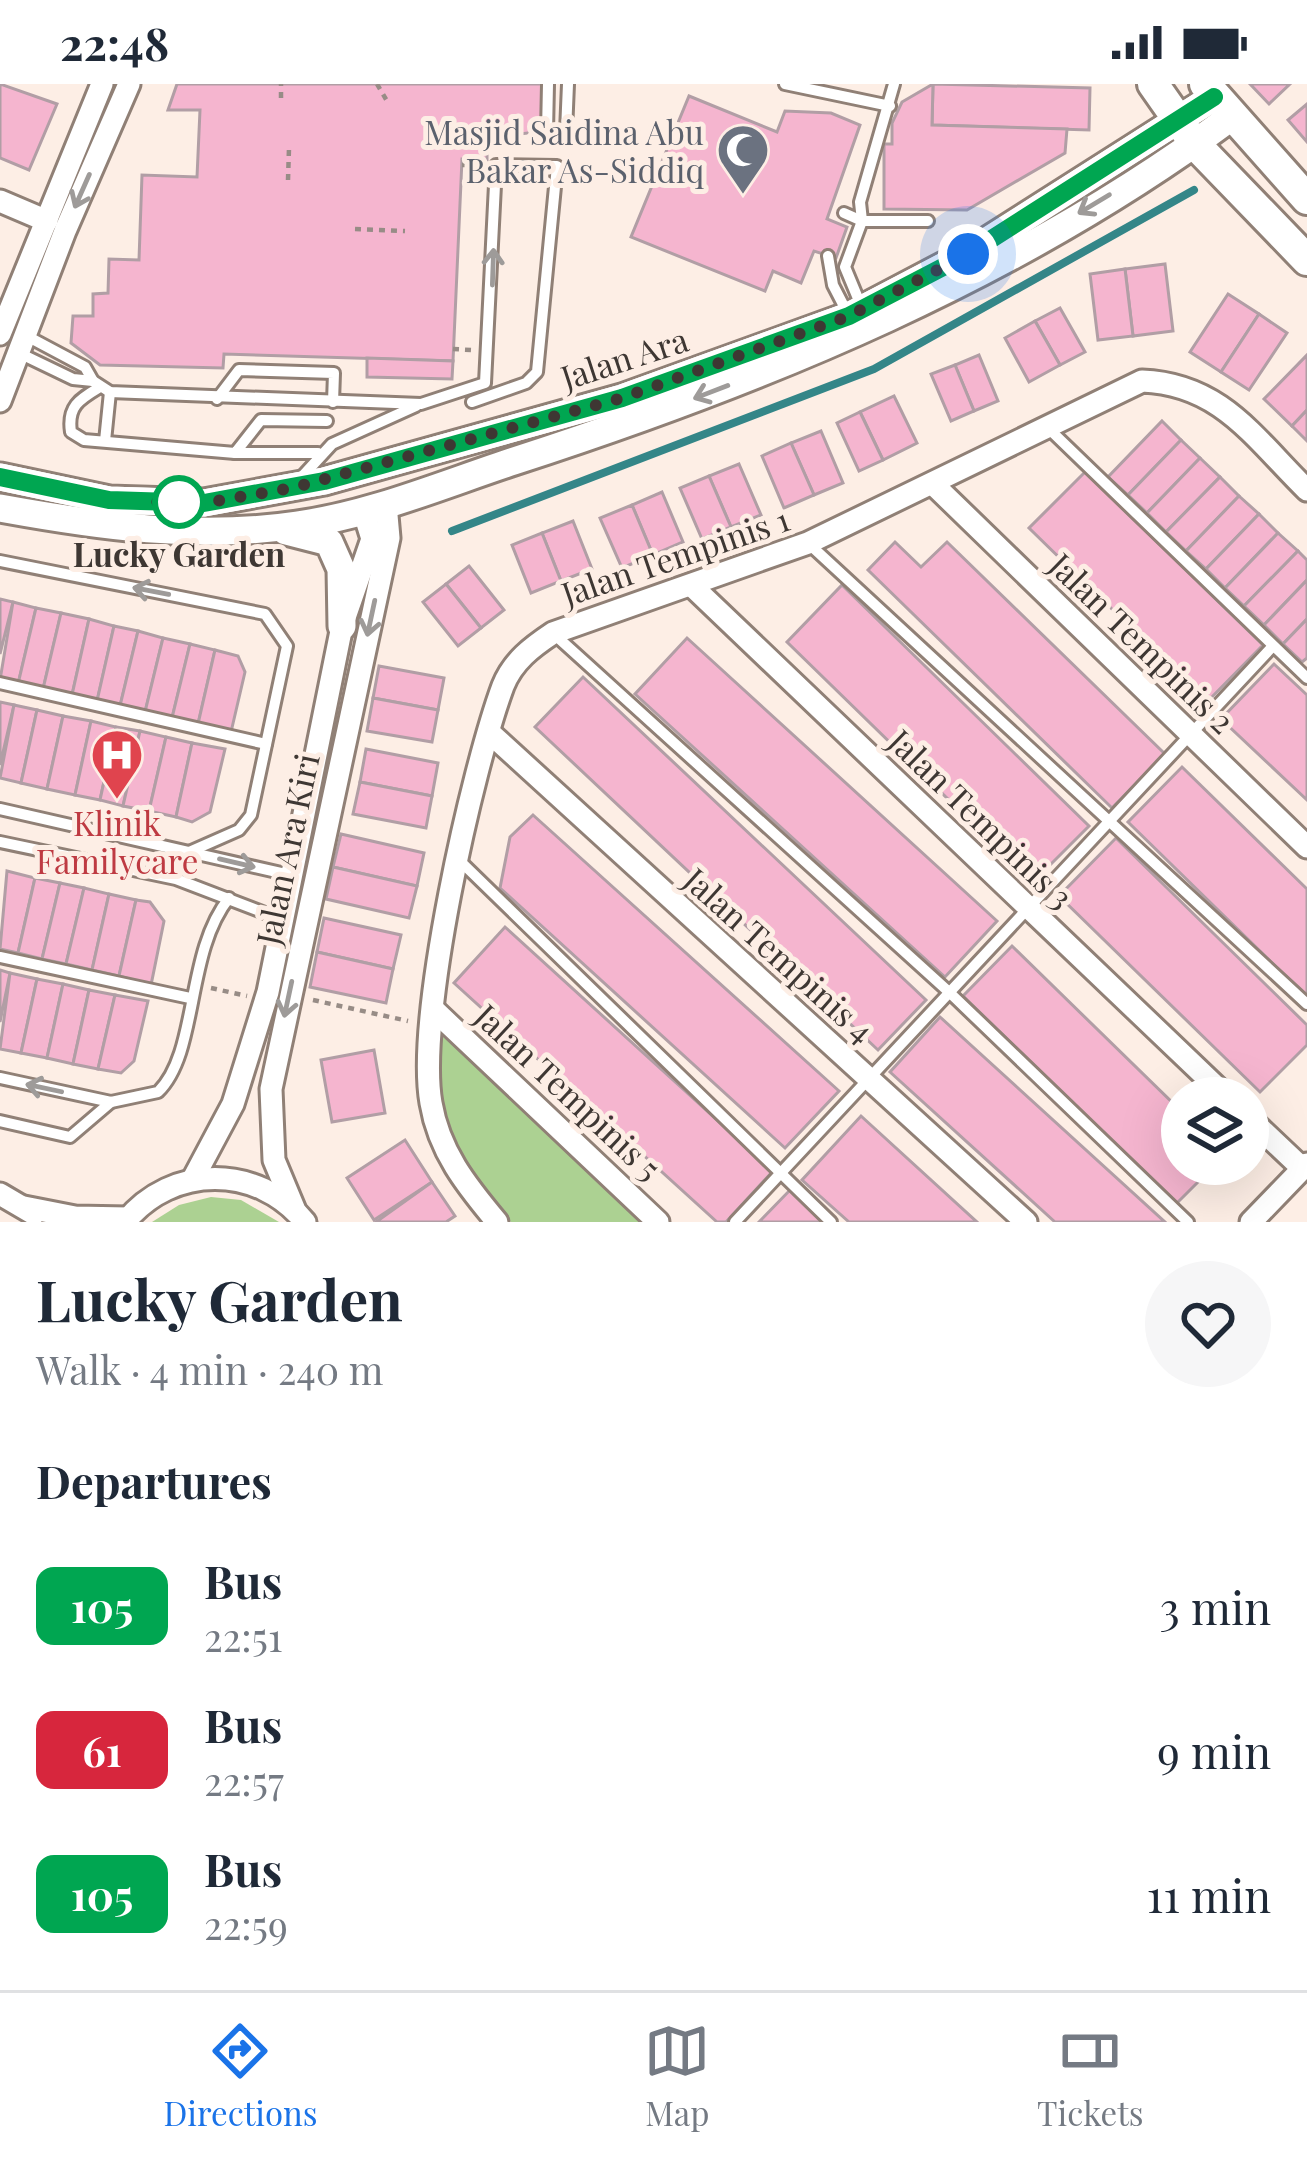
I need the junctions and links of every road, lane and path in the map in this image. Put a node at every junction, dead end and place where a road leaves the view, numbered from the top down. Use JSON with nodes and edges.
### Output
{"nodes":[{"id":1,"x":102,"y":84,"type":"edge"},
{"id":2,"x":129,"y":84,"type":"edge"},
{"id":3,"x":281,"y":84,"type":"edge"},
{"id":4,"x":377,"y":84,"type":"edge"},
{"id":5,"x":548,"y":84,"type":"edge"},
{"id":6,"x":568,"y":84,"type":"edge"},
{"id":7,"x":785,"y":84,"type":"edge"},
{"id":8,"x":893,"y":84,"type":"edge"},
{"id":9,"x":1153,"y":84,"type":"edge"},
{"id":10,"x":281,"y":98,"type":"dead end"},
{"id":11,"x":1217,"y":99,"type":"edge"},
{"id":12,"x":387,"y":101,"type":"dead end"},
{"id":13,"x":890,"y":106,"type":"junction"},
{"id":14,"x":547,"y":132,"type":"dead end"},
{"id":15,"x":566,"y":132,"type":"dead end"},
{"id":16,"x":1187,"y":133,"type":"junction"},
{"id":17,"x":289,"y":148,"type":"dead end"},
{"id":18,"x":288,"y":180,"type":"dead end"},
{"id":19,"x":1307,"y":199,"type":"edge"},
{"id":20,"x":0,"y":201,"type":"edge"},
{"id":21,"x":860,"y":202,"type":"junction"},
{"id":22,"x":47,"y":220,"type":"junction"},
{"id":23,"x":862,"y":221,"type":"junction"},
{"id":24,"x":928,"y":221,"type":"dead end"},
{"id":25,"x":355,"y":230,"type":"dead end"},
{"id":26,"x":405,"y":230,"type":"dead end"},
{"id":27,"x":828,"y":256,"type":"dead end"},
{"id":28,"x":1307,"y":260,"type":"edge"},
{"id":29,"x":861,"y":322,"type":"junction"},
{"id":30,"x":14,"y":340,"type":"edge"},
{"id":31,"x":101,"y":387,"type":"junction"},
{"id":32,"x":217,"y":399,"type":"junction"},
{"id":33,"x":0,"y":401,"type":"edge"},
{"id":34,"x":333,"y":402,"type":"junction"},
{"id":35,"x":472,"y":402,"type":"dead end"},
{"id":36,"x":421,"y":404,"type":"junction"},
{"id":37,"x":327,"y":421,"type":"dead end"},
{"id":38,"x":1046,"y":426,"type":"junction"},
{"id":39,"x":105,"y":441,"type":"junction"},
{"id":40,"x":457,"y":446,"type":"junction"},
{"id":41,"x":235,"y":453,"type":"junction"},
{"id":42,"x":318,"y":453,"type":"junction"},
{"id":43,"x":0,"y":477,"type":"edge"},
{"id":44,"x":934,"y":485,"type":"junction"},
{"id":45,"x":292,"y":488,"type":"junction"},
{"id":46,"x":1307,"y":490,"type":"edge"},
{"id":47,"x":374,"y":507,"type":"junction"},
{"id":48,"x":0,"y":508,"type":"edge"},
{"id":49,"x":264,"y":528,"type":"junction"},
{"id":50,"x":808,"y":543,"type":"junction"},
{"id":51,"x":0,"y":561,"type":"edge"},
{"id":52,"x":691,"y":585,"type":"junction"},
{"id":53,"x":342,"y":626,"type":"junction"},
{"id":54,"x":553,"y":632,"type":"junction"},
{"id":55,"x":1273,"y":646,"type":"junction"},
{"id":56,"x":1307,"y":678,"type":"edge"},
{"id":57,"x":0,"y":683,"type":"edge"},
{"id":58,"x":1190,"y":733,"type":"junction"},
{"id":59,"x":491,"y":734,"type":"junction"},
{"id":60,"x":266,"y":744,"type":"junction"},
{"id":61,"x":0,"y":809,"type":"edge"},
{"id":62,"x":1108,"y":820,"type":"junction"},
{"id":63,"x":0,"y":842,"type":"edge"},
{"id":64,"x":1307,"y":847,"type":"edge"},
{"id":65,"x":189,"y":852,"type":"junction"},
{"id":66,"x":459,"y":860,"type":"junction"},
{"id":67,"x":290,"y":874,"type":"junction"},
{"id":68,"x":230,"y":898,"type":"junction"},
{"id":69,"x":1028,"y":908,"type":"junction"},
{"id":70,"x":283,"y":920,"type":"junction"},
{"id":71,"x":0,"y":957,"type":"edge"},
{"id":72,"x":949,"y":992,"type":"junction"},
{"id":73,"x":190,"y":998,"type":"junction"},
{"id":74,"x":322,"y":1002,"type":"dead end"},
{"id":75,"x":1307,"y":1004,"type":"edge"},
{"id":76,"x":432,"y":1018,"type":"junction"},
{"id":77,"x":1206,"y":1077,"type":"edge"},
{"id":78,"x":0,"y":1078,"type":"edge"},
{"id":79,"x":868,"y":1078,"type":"junction"},
{"id":80,"x":110,"y":1102,"type":"junction"},
{"id":81,"x":0,"y":1121,"type":"edge"},
{"id":82,"x":1269,"y":1136,"type":"edge"},
{"id":83,"x":1305,"y":1166,"type":"edge"},
{"id":84,"x":780,"y":1173,"type":"junction"},
{"id":85,"x":193,"y":1179,"type":"junction"},
{"id":86,"x":0,"y":1194,"type":"edge"},
{"id":87,"x":24,"y":1207,"type":"junction"},
{"id":88,"x":299,"y":1215,"type":"edge"},
{"id":89,"x":126,"y":1220,"type":"edge"},
{"id":90,"x":44,"y":1222,"type":"edge"},
{"id":91,"x":497,"y":1222,"type":"edge"},
{"id":92,"x":658,"y":1222,"type":"edge"},
{"id":93,"x":735,"y":1222,"type":"edge"},
{"id":94,"x":831,"y":1222,"type":"edge"},
{"id":95,"x":1026,"y":1222,"type":"edge"},
{"id":96,"x":1188,"y":1222,"type":"edge"},
{"id":97,"x":1251,"y":1222,"type":"edge"}],
"edges":[{"from":1,"to":22,"type":"street"},
{"from":2,"to":30,"type":"street","one_way":true},
{"from":3,"to":10,"type":"path"},
{"from":4,"to":12,"type":"path"},
{"from":5,"to":14,"type":"lane"},
{"from":6,"to":15,"type":"lane"},
{"from":7,"to":13,"type":"lane"},
{"from":8,"to":13,"type":"lane"},
{"from":9,"to":16,"type":"main road"},
{"from":11,"to":16,"type":"street","name":"Jalan Ara"},
{"from":11,"to":19,"type":"main road"},
{"from":13,"to":21,"type":"lane"},
{"from":16,"to":28,"type":"main road"},
{"from":16,"to":29,"type":"street","name":"Jalan Ara"},
{"from":17,"to":18,"type":"path"},
{"from":20,"to":22,"type":"street"},
{"from":21,"to":23,"type":"lane"},
{"from":21,"to":23,"type":"lane"},
{"from":22,"to":30,"type":"street"},
{"from":23,"to":24,"type":"lane"},
{"from":23,"to":29,"type":"lane"},
{"from":25,"to":26,"type":"path"},
{"from":27,"to":29,"type":"lane"},
{"from":29,"to":40,"type":"street","name":"Jalan Ara"},
{"from":29,"to":47,"type":"street","name":"Jalan Ara","one_way":true},
{"from":30,"to":31,"type":"lane"},
{"from":30,"to":33,"type":"street"},
{"from":31,"to":32,"type":"lane"},
{"from":31,"to":39,"type":"lane"},
{"from":31,"to":39,"type":"lane"},
{"from":32,"to":34,"type":"lane"},
{"from":32,"to":34,"type":"lane"},
{"from":34,"to":36,"type":"lane"},
{"from":36,"to":35,"type":"lane","one_way":true},
{"from":36,"to":42,"type":"lane"},
{"from":37,"to":41,"type":"lane"},
{"from":38,"to":44,"type":"street","name":"Jalan Tempinis 1"},
{"from":38,"to":46,"type":"street","name":"Jalan Tempinis 1"},
{"from":38,"to":55,"type":"lane"},
{"from":39,"to":41,"type":"lane"},
{"from":40,"to":45,"type":"street","name":"Jalan Ara"},
{"from":40,"to":47,"type":"street"},
{"from":41,"to":42,"type":"lane"},
{"from":42,"to":45,"type":"lane"},
{"from":43,"to":45,"type":"street","name":"Jalan Ara"},
{"from":44,"to":50,"type":"street","name":"Jalan Tempinis 1"},
{"from":44,"to":58,"type":"street","name":"Jalan Tempinis 2"},
{"from":47,"to":49,"type":"street","name":"Jalan Ara"},
{"from":47,"to":53,"type":"street","name":"Jalan Ara Kiri"},
{"from":47,"to":88,"type":"street","name":"Jalan Ara Kiri","one_way":true},
{"from":48,"to":49,"type":"street","name":"Jalan Ara"},
{"from":49,"to":53,"type":"street"},
{"from":50,"to":52,"type":"street","name":"Jalan Tempinis 1"},
{"from":50,"to":62,"type":"lane"},
{"from":60,"to":51,"type":"lane","one_way":true},
{"from":52,"to":54,"type":"street","name":"Jalan Tempinis 1"},
{"from":52,"to":69,"type":"street","name":"Jalan Tempinis 3"},
{"from":53,"to":67,"type":"street","name":"Jalan Ara Kiri"},
{"from":54,"to":59,"type":"street","name":"Jalan Tempinis 1"},
{"from":54,"to":72,"type":"lane"},
{"from":55,"to":56,"type":"lane"},
{"from":55,"to":58,"type":"lane"},
{"from":57,"to":60,"type":"lane"},
{"from":58,"to":62,"type":"lane"},
{"from":58,"to":64,"type":"street","name":"Jalan Tempinis 2"},
{"from":59,"to":66,"type":"street","name":"Jalan Tempinis 1"},
{"from":59,"to":79,"type":"street","name":"Jalan Tempinis 4"},
{"from":60,"to":65,"type":"lane"},
{"from":61,"to":65,"type":"lane"},
{"from":62,"to":69,"type":"lane"},
{"from":62,"to":75,"type":"lane"},
{"from":63,"to":68,"type":"lane"},
{"from":65,"to":67,"type":"lane","one_way":true},
{"from":66,"to":76,"type":"street","name":"Jalan Tempinis 1"},
{"from":66,"to":84,"type":"lane"},
{"from":67,"to":70,"type":"street","name":"Jalan Ara Kiri"},
{"from":68,"to":70,"type":"lane"},
{"from":68,"to":73,"type":"lane"},
{"from":69,"to":72,"type":"lane"},
{"from":69,"to":77,"type":"street","name":"Jalan Tempinis 3"},
{"from":70,"to":85,"type":"street","name":"Jalan Ara Kiri"},
{"from":71,"to":73,"type":"lane"},
{"from":72,"to":79,"type":"lane"},
{"from":72,"to":96,"type":"lane"},
{"from":73,"to":80,"type":"lane"},
{"from":74,"to":76,"type":"path"},
{"from":76,"to":91,"type":"street","name":"Jalan Tempinis 1"},
{"from":76,"to":92,"type":"street","name":"Jalan Tempinis 5"},
{"from":80,"to":78,"type":"lane","one_way":true},
{"from":79,"to":84,"type":"lane"},
{"from":79,"to":95,"type":"street","name":"Jalan Tempinis 4"},
{"from":80,"to":81,"type":"lane"},
{"from":82,"to":83,"type":"street"},
{"from":83,"to":97,"type":"street"},
{"from":84,"to":93,"type":"lane"},
{"from":84,"to":94,"type":"lane"},
{"from":85,"to":88,"type":"street"},
{"from":85,"to":89,"type":"street"},
{"from":86,"to":87,"type":"street"},
{"from":87,"to":89,"type":"street"},
{"from":87,"to":90,"type":"street"}]}
